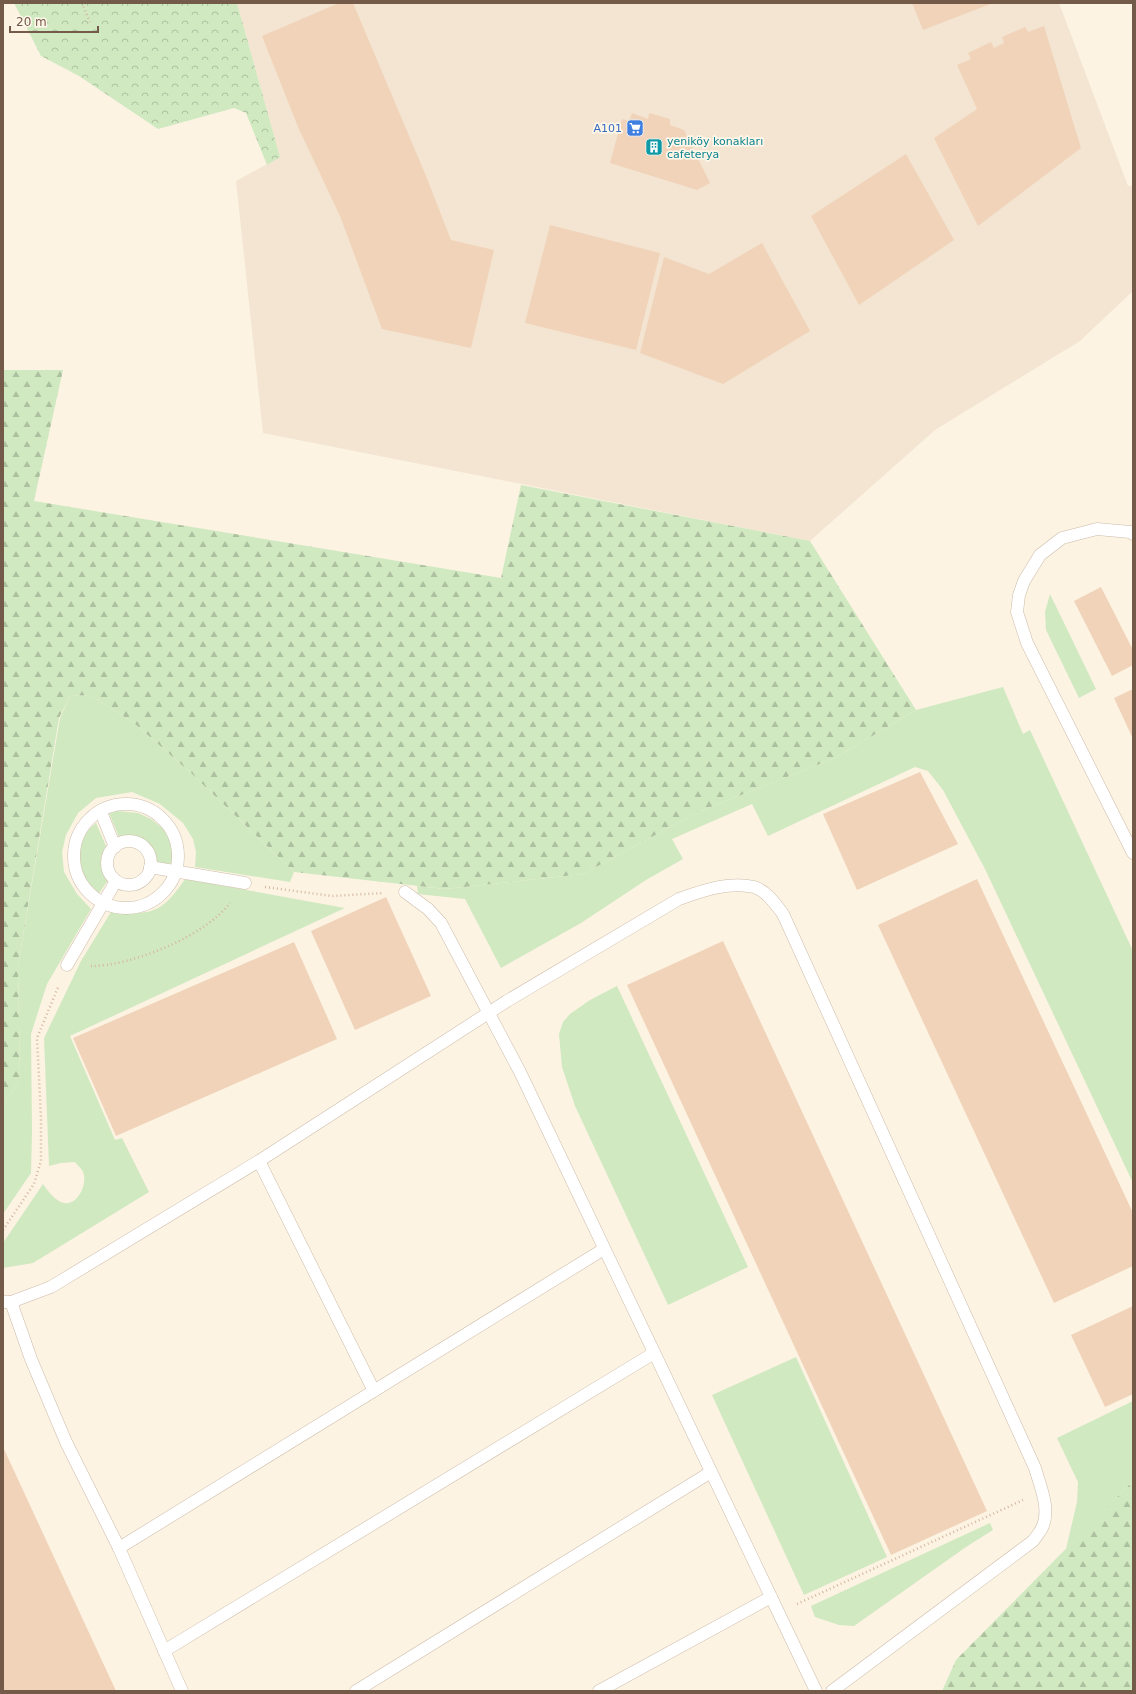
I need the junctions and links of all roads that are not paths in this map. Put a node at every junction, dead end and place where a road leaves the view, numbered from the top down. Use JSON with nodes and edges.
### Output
{"nodes":[{"id":1,"x":1133,"y":534,"type":"edge"},
{"id":2,"x":101,"y":812,"type":"junction"},
{"id":3,"x":115,"y":847,"type":"junction"},
{"id":4,"x":1133,"y":853,"type":"edge"},
{"id":5,"x":150,"y":867,"type":"junction"},
{"id":6,"x":176,"y":872,"type":"junction"},
{"id":7,"x":116,"y":881,"type":"junction"},
{"id":8,"x":245,"y":883,"type":"road end"},
{"id":9,"x":405,"y":892,"type":"road end"},
{"id":10,"x":104,"y":903,"type":"junction"},
{"id":11,"x":67,"y":965,"type":"road end"},
{"id":12,"x":488,"y":1014,"type":"junction"},
{"id":13,"x":259,"y":1161,"type":"junction"},
{"id":14,"x":604,"y":1249,"type":"junction"},
{"id":15,"x":7,"y":1302,"type":"edge"},
{"id":16,"x":654,"y":1353,"type":"junction"},
{"id":17,"x":374,"y":1391,"type":"junction"},
{"id":18,"x":711,"y":1472,"type":"junction"},
{"id":19,"x":119,"y":1548,"type":"junction"},
{"id":20,"x":770,"y":1597,"type":"junction"},
{"id":21,"x":164,"y":1651,"type":"junction"},
{"id":22,"x":182,"y":1691,"type":"edge"},
{"id":23,"x":356,"y":1691,"type":"edge"},
{"id":24,"x":599,"y":1691,"type":"edge"},
{"id":25,"x":816,"y":1691,"type":"edge"},
{"id":26,"x":832,"y":1691,"type":"edge"}],
"edges":[{"from":1,"to":4,"type":"lane"},
{"from":2,"to":3,"type":"lane"},
{"from":2,"to":6,"type":"lane"},
{"from":2,"to":10,"type":"lane"},
{"from":3,"to":5,"type":"lane"},
{"from":3,"to":7,"type":"lane"},
{"from":5,"to":6,"type":"lane"},
{"from":5,"to":7,"type":"lane"},
{"from":6,"to":8,"type":"lane"},
{"from":6,"to":10,"type":"lane"},
{"from":7,"to":10,"type":"lane"},
{"from":9,"to":12,"type":"lane"},
{"from":10,"to":11,"type":"lane"},
{"from":12,"to":13,"type":"lane"},
{"from":12,"to":14,"type":"lane"},
{"from":12,"to":26,"type":"lane"},
{"from":13,"to":15,"type":"lane"},
{"from":13,"to":17,"type":"lane"},
{"from":14,"to":16,"type":"lane"},
{"from":14,"to":17,"type":"lane"},
{"from":15,"to":19,"type":"lane"},
{"from":16,"to":18,"type":"lane"},
{"from":16,"to":21,"type":"lane"},
{"from":17,"to":19,"type":"lane"},
{"from":18,"to":20,"type":"lane"},
{"from":18,"to":23,"type":"lane"},
{"from":19,"to":21,"type":"lane"},
{"from":20,"to":24,"type":"lane"},
{"from":20,"to":25,"type":"lane"},
{"from":21,"to":22,"type":"lane"}]}
